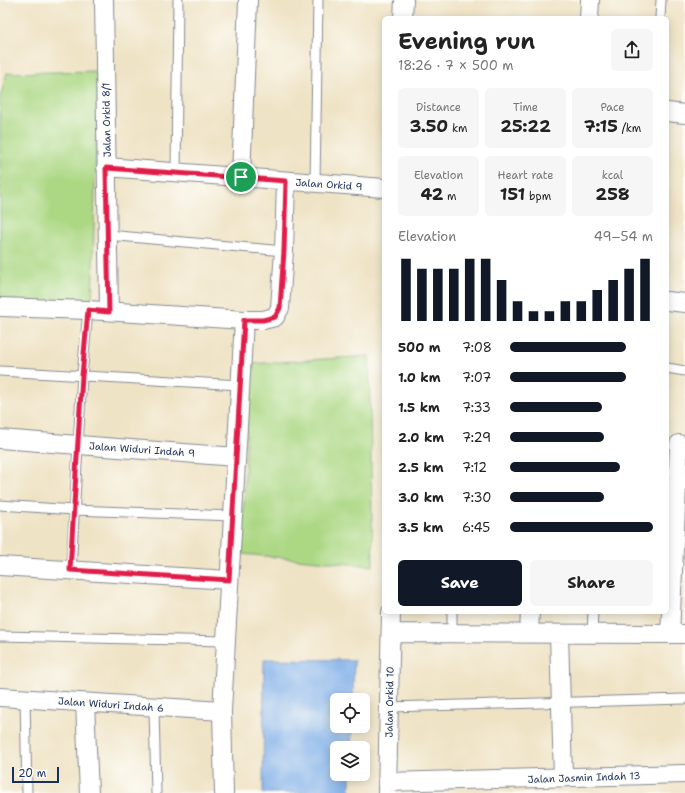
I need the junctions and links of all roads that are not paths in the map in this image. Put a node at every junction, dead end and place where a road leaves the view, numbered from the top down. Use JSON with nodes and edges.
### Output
{"nodes":[{"id":1,"x":104,"y":0,"type":"edge"},
{"id":2,"x":178,"y":0,"type":"edge"},
{"id":3,"x":248,"y":0,"type":"edge"},
{"id":4,"x":318,"y":0,"type":"edge"},
{"id":5,"x":404,"y":0,"type":"edge"},
{"id":6,"x":590,"y":0,"type":"edge"},
{"id":7,"x":661,"y":0,"type":"edge"},
{"id":8,"x":404,"y":16,"type":"edge"},
{"id":9,"x":589,"y":16,"type":"edge"},
{"id":10,"x":660,"y":16,"type":"edge"},
{"id":11,"x":669,"y":112,"type":"edge"},
{"id":12,"x":685,"y":114,"type":"edge"},
{"id":13,"x":106,"y":168,"type":"junction"},
{"id":14,"x":176,"y":173,"type":"junction"},
{"id":15,"x":241,"y":177,"type":"junction"},
{"id":16,"x":286,"y":181,"type":"junction"},
{"id":17,"x":315,"y":183,"type":"junction"},
{"id":18,"x":382,"y":188,"type":"edge"},
{"id":19,"x":108,"y":235,"type":"junction"},
{"id":20,"x":284,"y":251,"type":"junction"},
{"id":21,"x":669,"y":301,"type":"edge"},
{"id":22,"x":685,"y":303,"type":"edge"},
{"id":23,"x":0,"y":307,"type":"edge"},
{"id":24,"x":88,"y":310,"type":"junction"},
{"id":25,"x":109,"y":312,"type":"junction"},
{"id":26,"x":244,"y":320,"type":"junction"},
{"id":27,"x":669,"y":368,"type":"edge"},
{"id":28,"x":0,"y":371,"type":"edge"},
{"id":29,"x":685,"y":371,"type":"edge"},
{"id":30,"x":82,"y":376,"type":"junction"},
{"id":31,"x":240,"y":385,"type":"junction"},
{"id":32,"x":0,"y":439,"type":"edge"},
{"id":33,"x":677,"y":443,"type":"edge"},
{"id":34,"x":78,"y":445,"type":"junction"},
{"id":35,"x":236,"y":457,"type":"junction"},
{"id":36,"x":0,"y":505,"type":"edge"},
{"id":37,"x":74,"y":510,"type":"junction"},
{"id":38,"x":233,"y":516,"type":"junction"},
{"id":39,"x":0,"y":566,"type":"edge"},
{"id":40,"x":70,"y":570,"type":"junction"},
{"id":41,"x":229,"y":580,"type":"junction"},
{"id":42,"x":391,"y":614,"type":"edge"},
{"id":43,"x":452,"y":614,"type":"edge"},
{"id":44,"x":530,"y":614,"type":"edge"},
{"id":45,"x":593,"y":614,"type":"edge"},
{"id":46,"x":390,"y":633,"type":"junction"},
{"id":47,"x":452,"y":633,"type":"junction"},
{"id":48,"x":529,"y":633,"type":"junction"},
{"id":49,"x":559,"y":634,"type":"junction"},
{"id":50,"x":592,"y":634,"type":"junction"},
{"id":51,"x":678,"y":634,"type":"edge"},
{"id":52,"x":0,"y":636,"type":"edge"},
{"id":53,"x":226,"y":641,"type":"junction"},
{"id":54,"x":0,"y":698,"type":"edge"},
{"id":55,"x":26,"y":699,"type":"junction"},
{"id":56,"x":685,"y":699,"type":"edge"},
{"id":57,"x":561,"y":702,"type":"junction"},
{"id":58,"x":85,"y":703,"type":"junction"},
{"id":59,"x":154,"y":707,"type":"junction"},
{"id":60,"x":389,"y":707,"type":"junction"},
{"id":61,"x":222,"y":711,"type":"junction"},
{"id":62,"x":685,"y":774,"type":"edge"},
{"id":63,"x":563,"y":778,"type":"junction"},
{"id":64,"x":387,"y":788,"type":"edge"},
{"id":65,"x":27,"y":793,"type":"edge"},
{"id":66,"x":89,"y":793,"type":"edge"},
{"id":67,"x":156,"y":793,"type":"edge"},
{"id":68,"x":224,"y":793,"type":"edge"}],
"edges":[{"from":1,"to":13,"type":"street","name":"Jalan Orkid 8/1"},
{"from":2,"to":14,"type":"lane"},
{"from":3,"to":15,"type":"street"},
{"from":4,"to":17,"type":"lane"},
{"from":5,"to":8,"type":"street"},
{"from":6,"to":9,"type":"street"},
{"from":7,"to":10,"type":"lane"},
{"from":11,"to":12,"type":"street"},
{"from":13,"to":14,"type":"street","name":"Jalan Orkid 9"},
{"from":13,"to":19,"type":"street","name":"Jalan Orkid 8/1"},
{"from":14,"to":15,"type":"street","name":"Jalan Orkid 9"},
{"from":15,"to":16,"type":"street","name":"Jalan Orkid 9"},
{"from":16,"to":17,"type":"street","name":"Jalan Orkid 9"},
{"from":16,"to":20,"type":"street"},
{"from":17,"to":18,"type":"street","name":"Jalan Orkid 9"},
{"from":19,"to":20,"type":"lane"},
{"from":19,"to":25,"type":"street","name":"Jalan Orkid 8/1"},
{"from":20,"to":26,"type":"street"},
{"from":21,"to":22,"type":"street"},
{"from":23,"to":24,"type":"street"},
{"from":24,"to":25,"type":"street"},
{"from":24,"to":30,"type":"lane"},
{"from":25,"to":26,"type":"street"},
{"from":26,"to":31,"type":"street"},
{"from":27,"to":29,"type":"lane"},
{"from":28,"to":30,"type":"lane"},
{"from":30,"to":31,"type":"lane"},
{"from":30,"to":34,"type":"lane"},
{"from":31,"to":35,"type":"street"},
{"from":32,"to":34,"type":"street","name":"Jalan Widuri Indah 9"},
{"from":33,"to":51,"type":"street"},
{"from":34,"to":35,"type":"street","name":"Jalan Widuri Indah 9"},
{"from":34,"to":37,"type":"lane"},
{"from":35,"to":38,"type":"street"},
{"from":36,"to":37,"type":"lane"},
{"from":37,"to":38,"type":"lane"},
{"from":37,"to":40,"type":"lane"},
{"from":38,"to":41,"type":"street"},
{"from":39,"to":40,"type":"street"},
{"from":40,"to":41,"type":"street"},
{"from":41,"to":53,"type":"street"},
{"from":42,"to":46,"type":"street","name":"Jalan Orkid 10"},
{"from":43,"to":47,"type":"lane"},
{"from":44,"to":48,"type":"street"},
{"from":45,"to":50,"type":"lane"},
{"from":46,"to":47,"type":"street"},
{"from":46,"to":60,"type":"street","name":"Jalan Orkid 10"},
{"from":47,"to":48,"type":"street"},
{"from":48,"to":49,"type":"street"},
{"from":49,"to":50,"type":"street"},
{"from":49,"to":57,"type":"street"},
{"from":50,"to":51,"type":"street"},
{"from":52,"to":53,"type":"lane"},
{"from":53,"to":61,"type":"street"},
{"from":54,"to":55,"type":"street","name":"Jalan Widuri Indah 6"},
{"from":55,"to":58,"type":"street","name":"Jalan Widuri Indah 6"},
{"from":55,"to":65,"type":"lane"},
{"from":56,"to":57,"type":"lane"},
{"from":57,"to":60,"type":"lane"},
{"from":57,"to":63,"type":"street"},
{"from":58,"to":59,"type":"street","name":"Jalan Widuri Indah 6"},
{"from":58,"to":66,"type":"street"},
{"from":59,"to":61,"type":"street","name":"Jalan Widuri Indah 6"},
{"from":59,"to":67,"type":"lane"},
{"from":60,"to":64,"type":"street","name":"Jalan Orkid 10"},
{"from":61,"to":68,"type":"street"},
{"from":62,"to":63,"type":"street","name":"Jalan Jasmin Indah 13"},
{"from":63,"to":64,"type":"street","name":"Jalan Jasmin Indah 13"}]}
